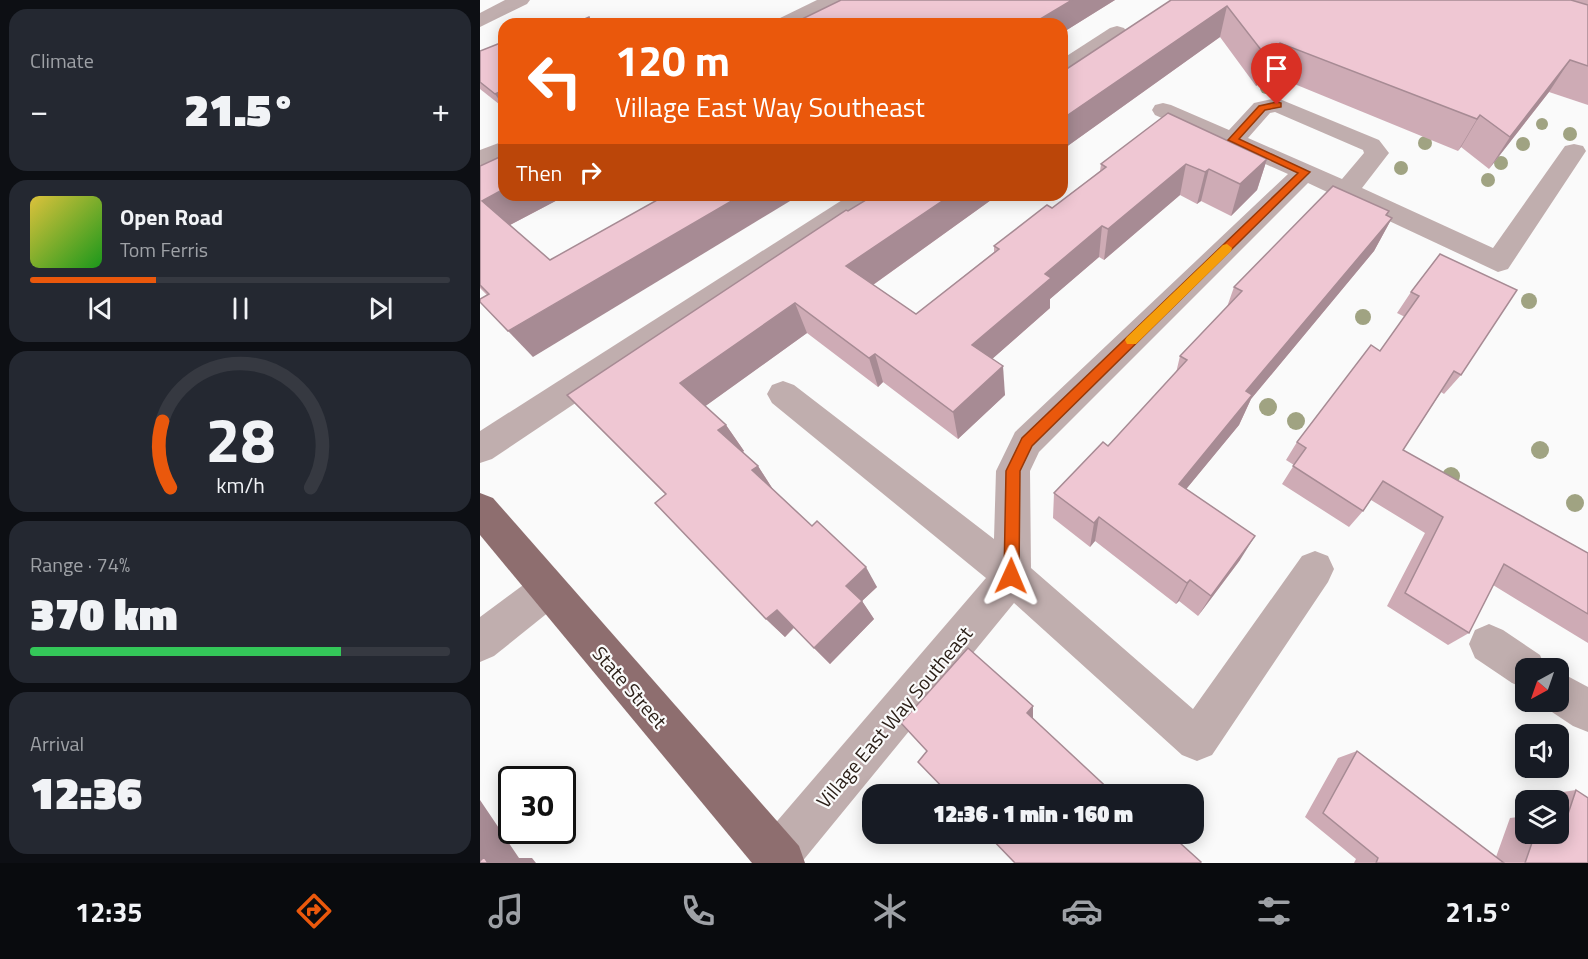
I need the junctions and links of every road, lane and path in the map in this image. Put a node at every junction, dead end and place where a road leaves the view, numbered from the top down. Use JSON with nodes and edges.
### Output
{"nodes":[{"id":1,"x":520,"y":0,"type":"edge"},
{"id":2,"x":832,"y":0,"type":"edge"},
{"id":3,"x":795,"y":18,"type":"edge"},
{"id":4,"x":480,"y":21,"type":"edge"},
{"id":5,"x":1117,"y":32,"type":"dead end"},
{"id":6,"x":1068,"y":64,"type":"edge"},
{"id":7,"x":1163,"y":110,"type":"dead end"},
{"id":8,"x":1233,"y":140,"type":"junction"},
{"id":9,"x":1574,"y":150,"type":"dead end"},
{"id":10,"x":498,"y":151,"type":"edge"},
{"id":11,"x":480,"y":160,"type":"edge"},
{"id":12,"x":1305,"y":172,"type":"junction"},
{"id":13,"x":1346,"y":191,"type":"junction"},
{"id":14,"x":859,"y":201,"type":"edge"},
{"id":15,"x":783,"y":394,"type":"dead end"},
{"id":16,"x":480,"y":449,"type":"edge"},
{"id":17,"x":480,"y":509,"type":"edge"},
{"id":18,"x":1315,"y":569,"type":"dead end"},
{"id":19,"x":1011,"y":576,"type":"junction"},
{"id":20,"x":547,"y":590,"type":"junction"},
{"id":21,"x":480,"y":642,"type":"edge"},
{"id":22,"x":1489,"y":644,"type":"dead end"},
{"id":23,"x":1515,"y":662,"type":"edge"},
{"id":24,"x":1569,"y":698,"type":"edge"},
{"id":25,"x":1588,"y":711,"type":"edge"},
{"id":26,"x":779,"y":860,"type":"edge"}],
"edges":[{"from":1,"to":4,"type":"street"},
{"from":2,"to":3,"type":"street"},
{"from":5,"to":6,"type":"street"},
{"from":7,"to":8,"type":"street"},
{"from":8,"to":12,"type":"street"},
{"from":8,"to":13,"type":"street"},
{"from":9,"to":13,"type":"street"},
{"from":10,"to":11,"type":"street"},
{"from":12,"to":13,"type":"street"},
{"from":12,"to":19,"type":"street"},
{"from":14,"to":16,"type":"street"},
{"from":15,"to":19,"type":"street"},
{"from":17,"to":20,"type":"main road","name":"State Street"},
{"from":18,"to":19,"type":"street"},
{"from":19,"to":26,"type":"street","name":"Village East Way Southeast"},
{"from":20,"to":21,"type":"street"},
{"from":20,"to":26,"type":"main road","name":"State Street"},
{"from":22,"to":23,"type":"street"},
{"from":24,"to":25,"type":"street"}]}
